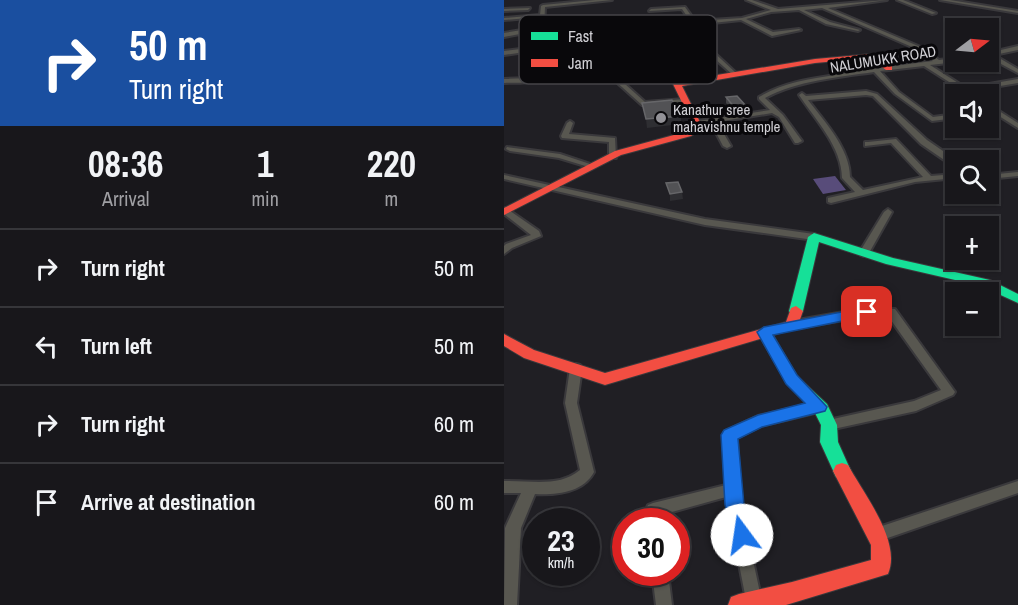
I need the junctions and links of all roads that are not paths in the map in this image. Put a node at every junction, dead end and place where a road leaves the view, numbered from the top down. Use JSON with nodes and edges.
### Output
{"nodes":[{"id":1,"x":528,"y":0,"type":"edge"},
{"id":2,"x":610,"y":0,"type":"edge"},
{"id":3,"x":748,"y":0,"type":"edge"},
{"id":4,"x":885,"y":0,"type":"edge"},
{"id":5,"x":899,"y":0,"type":"edge"},
{"id":6,"x":942,"y":0,"type":"edge"},
{"id":7,"x":597,"y":1,"type":"edge"},
{"id":8,"x":543,"y":7,"type":"junction"},
{"id":9,"x":824,"y":7,"type":"junction"},
{"id":10,"x":987,"y":8,"type":"junction"},
{"id":11,"x":528,"y":9,"type":"junction"},
{"id":12,"x":504,"y":10,"type":"edge"},
{"id":13,"x":651,"y":10,"type":"dead end"},
{"id":14,"x":801,"y":10,"type":"junction"},
{"id":15,"x":778,"y":11,"type":"junction"},
{"id":16,"x":1018,"y":12,"type":"edge"},
{"id":17,"x":934,"y":13,"type":"dead end"},
{"id":18,"x":977,"y":13,"type":"dead end"},
{"id":19,"x":541,"y":15,"type":"edge"},
{"id":20,"x":688,"y":15,"type":"edge"},
{"id":21,"x":519,"y":18,"type":"edge"},
{"id":22,"x":504,"y":19,"type":"edge"},
{"id":23,"x":742,"y":19,"type":"junction"},
{"id":24,"x":717,"y":21,"type":"edge"},
{"id":25,"x":799,"y":30,"type":"dead end"},
{"id":26,"x":858,"y":30,"type":"dead end"},
{"id":27,"x":519,"y":33,"type":"edge"},
{"id":28,"x":504,"y":36,"type":"edge"},
{"id":29,"x":1018,"y":48,"type":"edge"},
{"id":30,"x":519,"y":51,"type":"edge"},
{"id":31,"x":504,"y":53,"type":"edge"},
{"id":32,"x":999,"y":53,"type":"edge"},
{"id":33,"x":717,"y":58,"type":"edge"},
{"id":34,"x":945,"y":61,"type":"edge"},
{"id":35,"x":999,"y":61,"type":"edge"},
{"id":36,"x":938,"y":62,"type":"junction"},
{"id":37,"x":924,"y":64,"type":"junction"},
{"id":38,"x":882,"y":69,"type":"junction"},
{"id":39,"x":1018,"y":71,"type":"edge"},
{"id":40,"x":733,"y":73,"type":"junction"},
{"id":41,"x":717,"y":76,"type":"edge"},
{"id":42,"x":519,"y":80,"type":"edge"},
{"id":43,"x":504,"y":81,"type":"edge"},
{"id":44,"x":1018,"y":81,"type":"edge"},
{"id":45,"x":622,"y":84,"type":"edge"},
{"id":46,"x":677,"y":84,"type":"edge"},
{"id":47,"x":955,"y":84,"type":"edge"},
{"id":48,"x":794,"y":85,"type":"junction"},
{"id":49,"x":999,"y":85,"type":"edge"},
{"id":50,"x":804,"y":98,"type":"junction"},
{"id":51,"x":683,"y":100,"type":"junction"},
{"id":52,"x":772,"y":111,"type":"junction"},
{"id":53,"x":999,"y":114,"type":"edge"},
{"id":54,"x":945,"y":117,"type":"edge"},
{"id":55,"x":713,"y":121,"type":"junction"},
{"id":56,"x":570,"y":123,"type":"dead end"},
{"id":57,"x":698,"y":123,"type":"junction"},
{"id":58,"x":1018,"y":126,"type":"edge"},
{"id":59,"x":798,"y":141,"type":"dead end"},
{"id":60,"x":868,"y":144,"type":"dead end"},
{"id":61,"x":727,"y":146,"type":"dead end"},
{"id":62,"x":510,"y":150,"type":"dead end"},
{"id":63,"x":613,"y":156,"type":"junction"},
{"id":64,"x":945,"y":157,"type":"edge"},
{"id":65,"x":592,"y":166,"type":"junction"},
{"id":66,"x":1018,"y":174,"type":"edge"},
{"id":67,"x":999,"y":176,"type":"edge"},
{"id":68,"x":504,"y":177,"type":"edge"},
{"id":69,"x":945,"y":177,"type":"edge"},
{"id":70,"x":928,"y":178,"type":"junction"},
{"id":71,"x":551,"y":186,"type":"junction"},
{"id":72,"x":860,"y":192,"type":"junction"},
{"id":73,"x":831,"y":200,"type":"dead end"},
{"id":74,"x":505,"y":211,"type":"edge"},
{"id":75,"x":888,"y":212,"type":"dead end"},
{"id":76,"x":814,"y":237,"type":"junction"},
{"id":77,"x":504,"y":251,"type":"edge"},
{"id":78,"x":864,"y":253,"type":"junction"},
{"id":79,"x":1018,"y":298,"type":"edge"},
{"id":80,"x":792,"y":325,"type":"junction"},
{"id":81,"x":764,"y":332,"type":"junction"},
{"id":82,"x":504,"y":339,"type":"edge"},
{"id":83,"x":576,"y":368,"type":"junction"},
{"id":84,"x":819,"y":407,"type":"junction"},
{"id":85,"x":829,"y":425,"type":"junction"},
{"id":86,"x":504,"y":487,"type":"edge"},
{"id":87,"x":531,"y":487,"type":"junction"},
{"id":88,"x":1018,"y":487,"type":"edge"},
{"id":89,"x":734,"y":489,"type":"junction"},
{"id":90,"x":661,"y":508,"type":"edge"},
{"id":91,"x":876,"y":535,"type":"junction"},
{"id":92,"x":662,"y":586,"type":"edge"},
{"id":93,"x":754,"y":602,"type":"junction"},
{"id":94,"x":509,"y":605,"type":"edge"},
{"id":95,"x":664,"y":605,"type":"edge"},
{"id":96,"x":739,"y":605,"type":"edge"}],
"edges":[{"from":1,"to":11,"type":"street"},
{"from":2,"to":7,"type":"street"},
{"from":3,"to":15,"type":"street"},
{"from":4,"to":9,"type":"street"},
{"from":5,"to":17,"type":"street"},
{"from":6,"to":10,"type":"street"},
{"from":7,"to":8,"type":"street"},
{"from":8,"to":11,"type":"street"},
{"from":8,"to":19,"type":"street"},
{"from":9,"to":14,"type":"street"},
{"from":9,"to":36,"type":"street"},
{"from":10,"to":16,"type":"street"},
{"from":10,"to":18,"type":"street"},
{"from":11,"to":12,"type":"street"},
{"from":13,"to":20,"type":"street"},
{"from":14,"to":15,"type":"street"},
{"from":14,"to":26,"type":"street"},
{"from":15,"to":23,"type":"street"},
{"from":21,"to":22,"type":"street"},
{"from":23,"to":24,"type":"street"},
{"from":23,"to":25,"type":"street"},
{"from":27,"to":28,"type":"street"},
{"from":29,"to":32,"type":"street"},
{"from":30,"to":31,"type":"street"},
{"from":33,"to":40,"type":"street"},
{"from":34,"to":36,"type":"street","name":"NALUMUKK ROAD"},
{"from":35,"to":39,"type":"street"},
{"from":36,"to":37,"type":"street","name":"NALUMUKK ROAD"},
{"from":37,"to":38,"type":"street","name":"NALUMUKK ROAD"},
{"from":37,"to":47,"type":"street"},
{"from":38,"to":40,"type":"street"},
{"from":38,"to":48,"type":"street","name":"NALUMUKK ROAD"},
{"from":38,"to":54,"type":"street"},
{"from":40,"to":41,"type":"street"},
{"from":42,"to":43,"type":"street"},
{"from":44,"to":49,"type":"street"},
{"from":45,"to":51,"type":"street"},
{"from":46,"to":51,"type":"street"},
{"from":48,"to":50,"type":"street"},
{"from":48,"to":52,"type":"street","name":"NALUMUKK ROAD"},
{"from":50,"to":64,"type":"street"},
{"from":50,"to":72,"type":"street"},
{"from":51,"to":57,"type":"street"},
{"from":52,"to":55,"type":"street"},
{"from":52,"to":59,"type":"street"},
{"from":53,"to":58,"type":"street"},
{"from":55,"to":57,"type":"street"},
{"from":55,"to":61,"type":"street"},
{"from":56,"to":63,"type":"street"},
{"from":57,"to":63,"type":"street"},
{"from":60,"to":70,"type":"street"},
{"from":62,"to":65,"type":"street"},
{"from":63,"to":65,"type":"street"},
{"from":65,"to":71,"type":"street"},
{"from":66,"to":67,"type":"street"},
{"from":68,"to":71,"type":"street"},
{"from":69,"to":70,"type":"street"},
{"from":70,"to":72,"type":"street"},
{"from":71,"to":74,"type":"street"},
{"from":71,"to":76,"type":"street"},
{"from":72,"to":73,"type":"street"},
{"from":74,"to":77,"type":"street"},
{"from":75,"to":78,"type":"street"},
{"from":76,"to":78,"type":"street"},
{"from":76,"to":80,"type":"street"},
{"from":78,"to":79,"type":"street"},
{"from":80,"to":81,"type":"street"},
{"from":80,"to":85,"type":"street"},
{"from":81,"to":83,"type":"street"},
{"from":81,"to":84,"type":"street"},
{"from":82,"to":83,"type":"street"},
{"from":83,"to":87,"type":"street"},
{"from":84,"to":85,"type":"street"},
{"from":84,"to":89,"type":"street"},
{"from":85,"to":91,"type":"street"},
{"from":86,"to":87,"type":"street"},
{"from":87,"to":94,"type":"street"},
{"from":88,"to":91,"type":"street"},
{"from":89,"to":90,"type":"street"},
{"from":89,"to":93,"type":"street"},
{"from":91,"to":93,"type":"street"},
{"from":92,"to":95,"type":"street"},
{"from":93,"to":96,"type":"street"}]}
